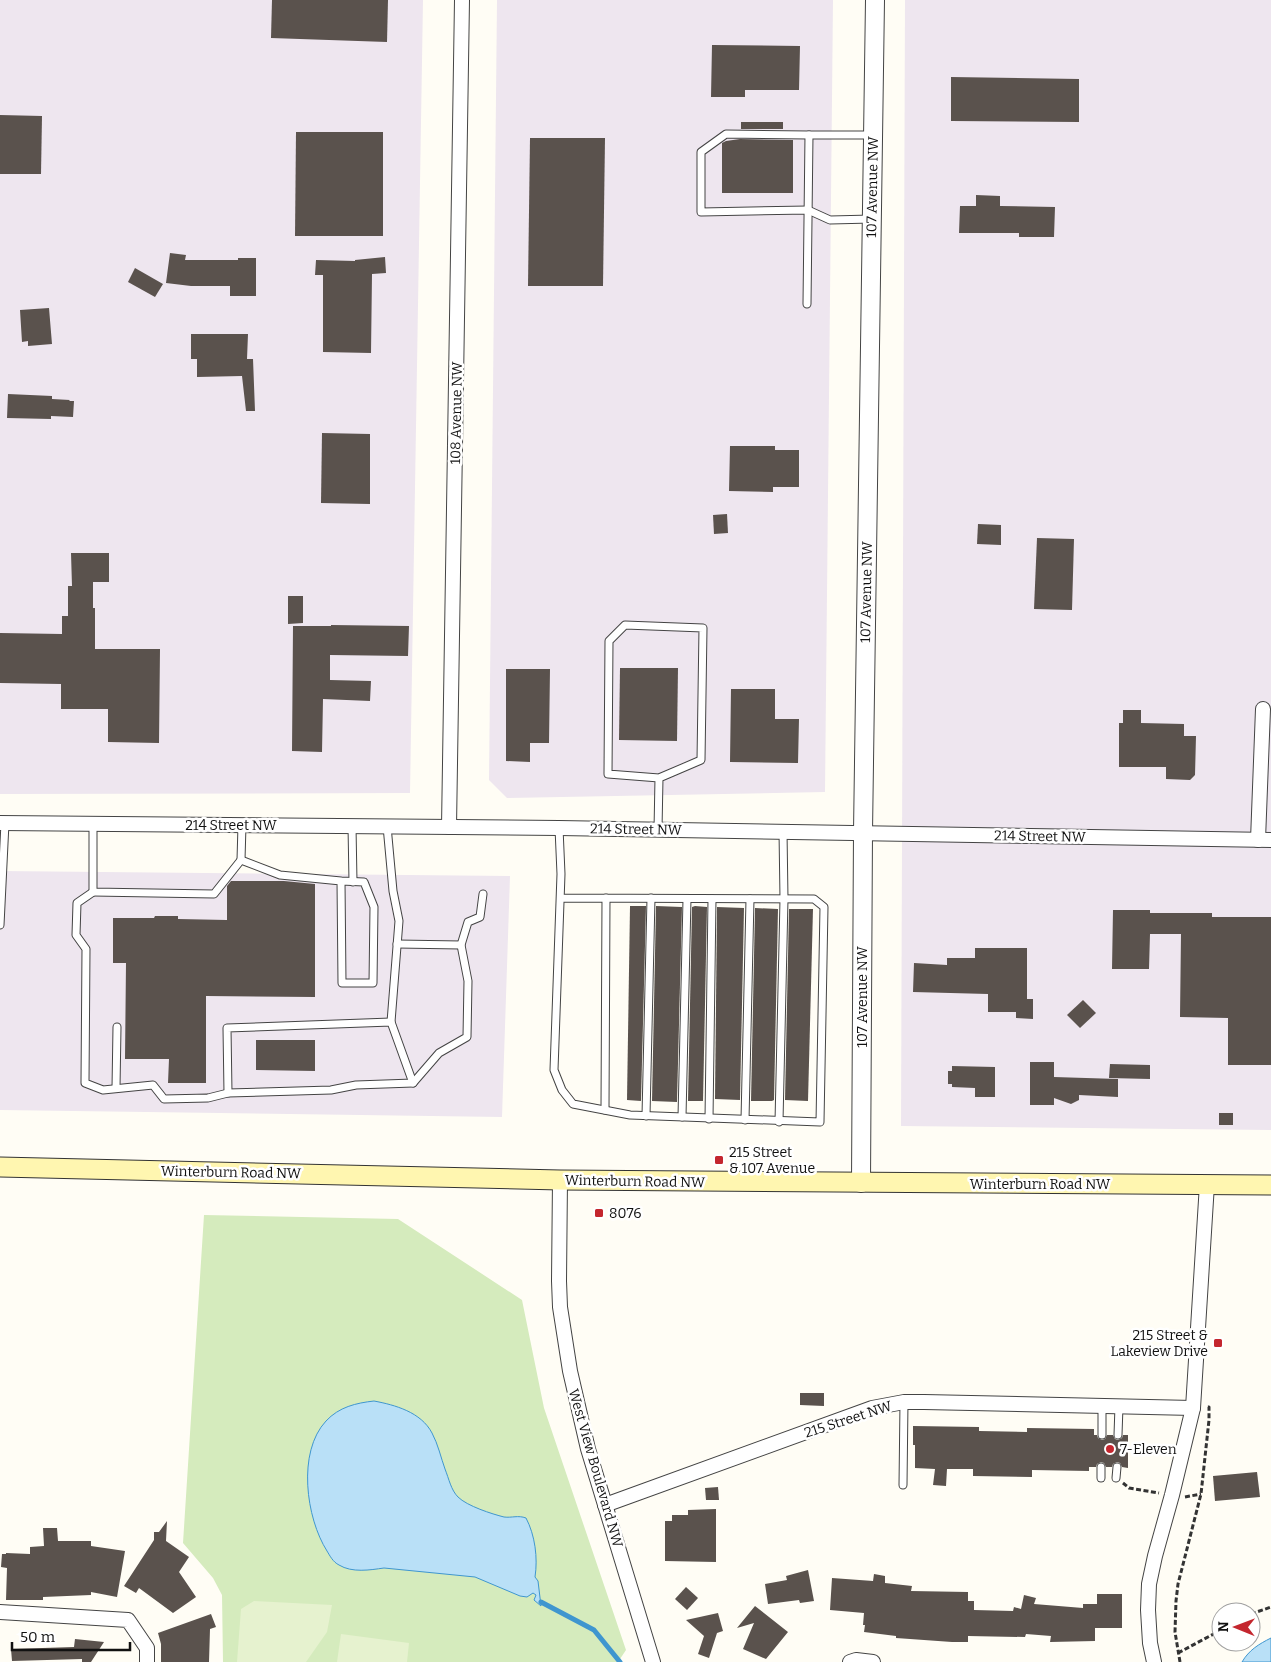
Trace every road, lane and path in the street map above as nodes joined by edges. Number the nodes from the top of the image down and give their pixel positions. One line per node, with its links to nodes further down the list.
1 (462, 0): 15 (street, 108 Avenue NW)
2 (875, 0): 4 (street, 107 Avenue NW)
3 (809, 135): 4 (lane); 5 (lane); 5 (lane)
4 (873, 135): 6 (street, 107 Avenue NW)
5 (808, 210): 6 (lane); 7 (lane)
6 (872, 219): 19 (street, 107 Avenue NW)
7 (807, 304)
8 (1263, 710): 20 (street)
9 (658, 778): 9 (lane); 17 (lane)
10 (2, 823): 11 (street, 214 Street NW); 33 (lane)
11 (93, 824): 12 (street, 214 Street NW); 24 (lane)
12 (242, 825): 13 (street, 214 Street NW); 21 (lane)
13 (352, 826): 14 (street, 214 Street NW); 23 (lane)
14 (388, 826): 15 (street, 214 Street NW); 34 (lane)
15 (449, 827): 16 (street, 214 Street NW)
16 (559, 828): 17 (street, 214 Street NW); 26 (lane)
17 (658, 830): 18 (street, 214 Street NW)
18 (783, 831): 19 (street, 214 Street NW); 32 (lane)
19 (863, 832): 20 (street, 214 Street NW); 49 (street, 107 Avenue NW)
20 (1265, 840)
21 (241, 860): 22 (lane); 24 (lane)
22 (342, 881): 23 (lane); 23 (lane)
23 (353, 882)
24 (93, 892): 39 (lane)
25 (483, 894): 35 (lane)
26 (561, 898): 27 (lane); 41 (lane)
27 (606, 898): 28 (lane); 41 (lane)
28 (651, 898): 29 (lane); 42 (lane)
29 (687, 898): 30 (lane); 43 (lane)
30 (712, 899): 31 (lane); 44 (lane)
31 (750, 899): 32 (lane); 45 (lane)
32 (784, 899): 46 (lane); 46 (lane)
33 (0, 925)
34 (397, 944): 35 (lane); 36 (lane)
35 (461, 945): 38 (lane)
36 (391, 1022): 38 (lane); 40 (lane)
37 (117, 1027): 39 (lane)
38 (413, 1082): 40 (lane)
39 (116, 1088): 40 (lane)
40 (228, 1093)
41 (605, 1110): 42 (lane)
42 (646, 1116): 43 (lane)
43 (682, 1117): 44 (lane)
44 (709, 1119): 45 (lane)
45 (744, 1120): 46 (lane)
46 (779, 1122)
47 (0, 1167): 48 (main road, Winterburn Road NW)
48 (560, 1180): 49 (main road, Winterburn Road NW); 63 (street, West View Boulevard NW)
49 (861, 1183): 50 (main road, Winterburn Road NW)
50 (1207, 1184): 51 (main road, Winterburn Road NW); 55 (street)
51 (1271, 1185)
52 (904, 1402): 53 (street, 215 Street NW); 62 (lane); 63 (street, 215 Street NW)
53 (1102, 1406): 54 (street, 215 Street NW); 56 (lane)
54 (1120, 1406): 55 (street, 215 Street NW); 57 (lane)
55 (1192, 1408): 66 (path); 71 (street)
56 (1102, 1435)
57 (1118, 1435)
58 (1101, 1467): 60 (lane)
59 (1117, 1467): 61 (lane)
60 (1101, 1478)
61 (1116, 1478)
62 (903, 1485)
63 (605, 1505): 68 (street, West View Boulevard NW)
64 (0, 1612): 67 (street)
65 (1211, 1635): 66 (path)
66 (1178, 1653): 72 (path)
67 (147, 1662)
68 (654, 1662)
69 (850, 1662): 70 (street)
70 (873, 1662)
71 (1154, 1662)
72 (1180, 1662)

